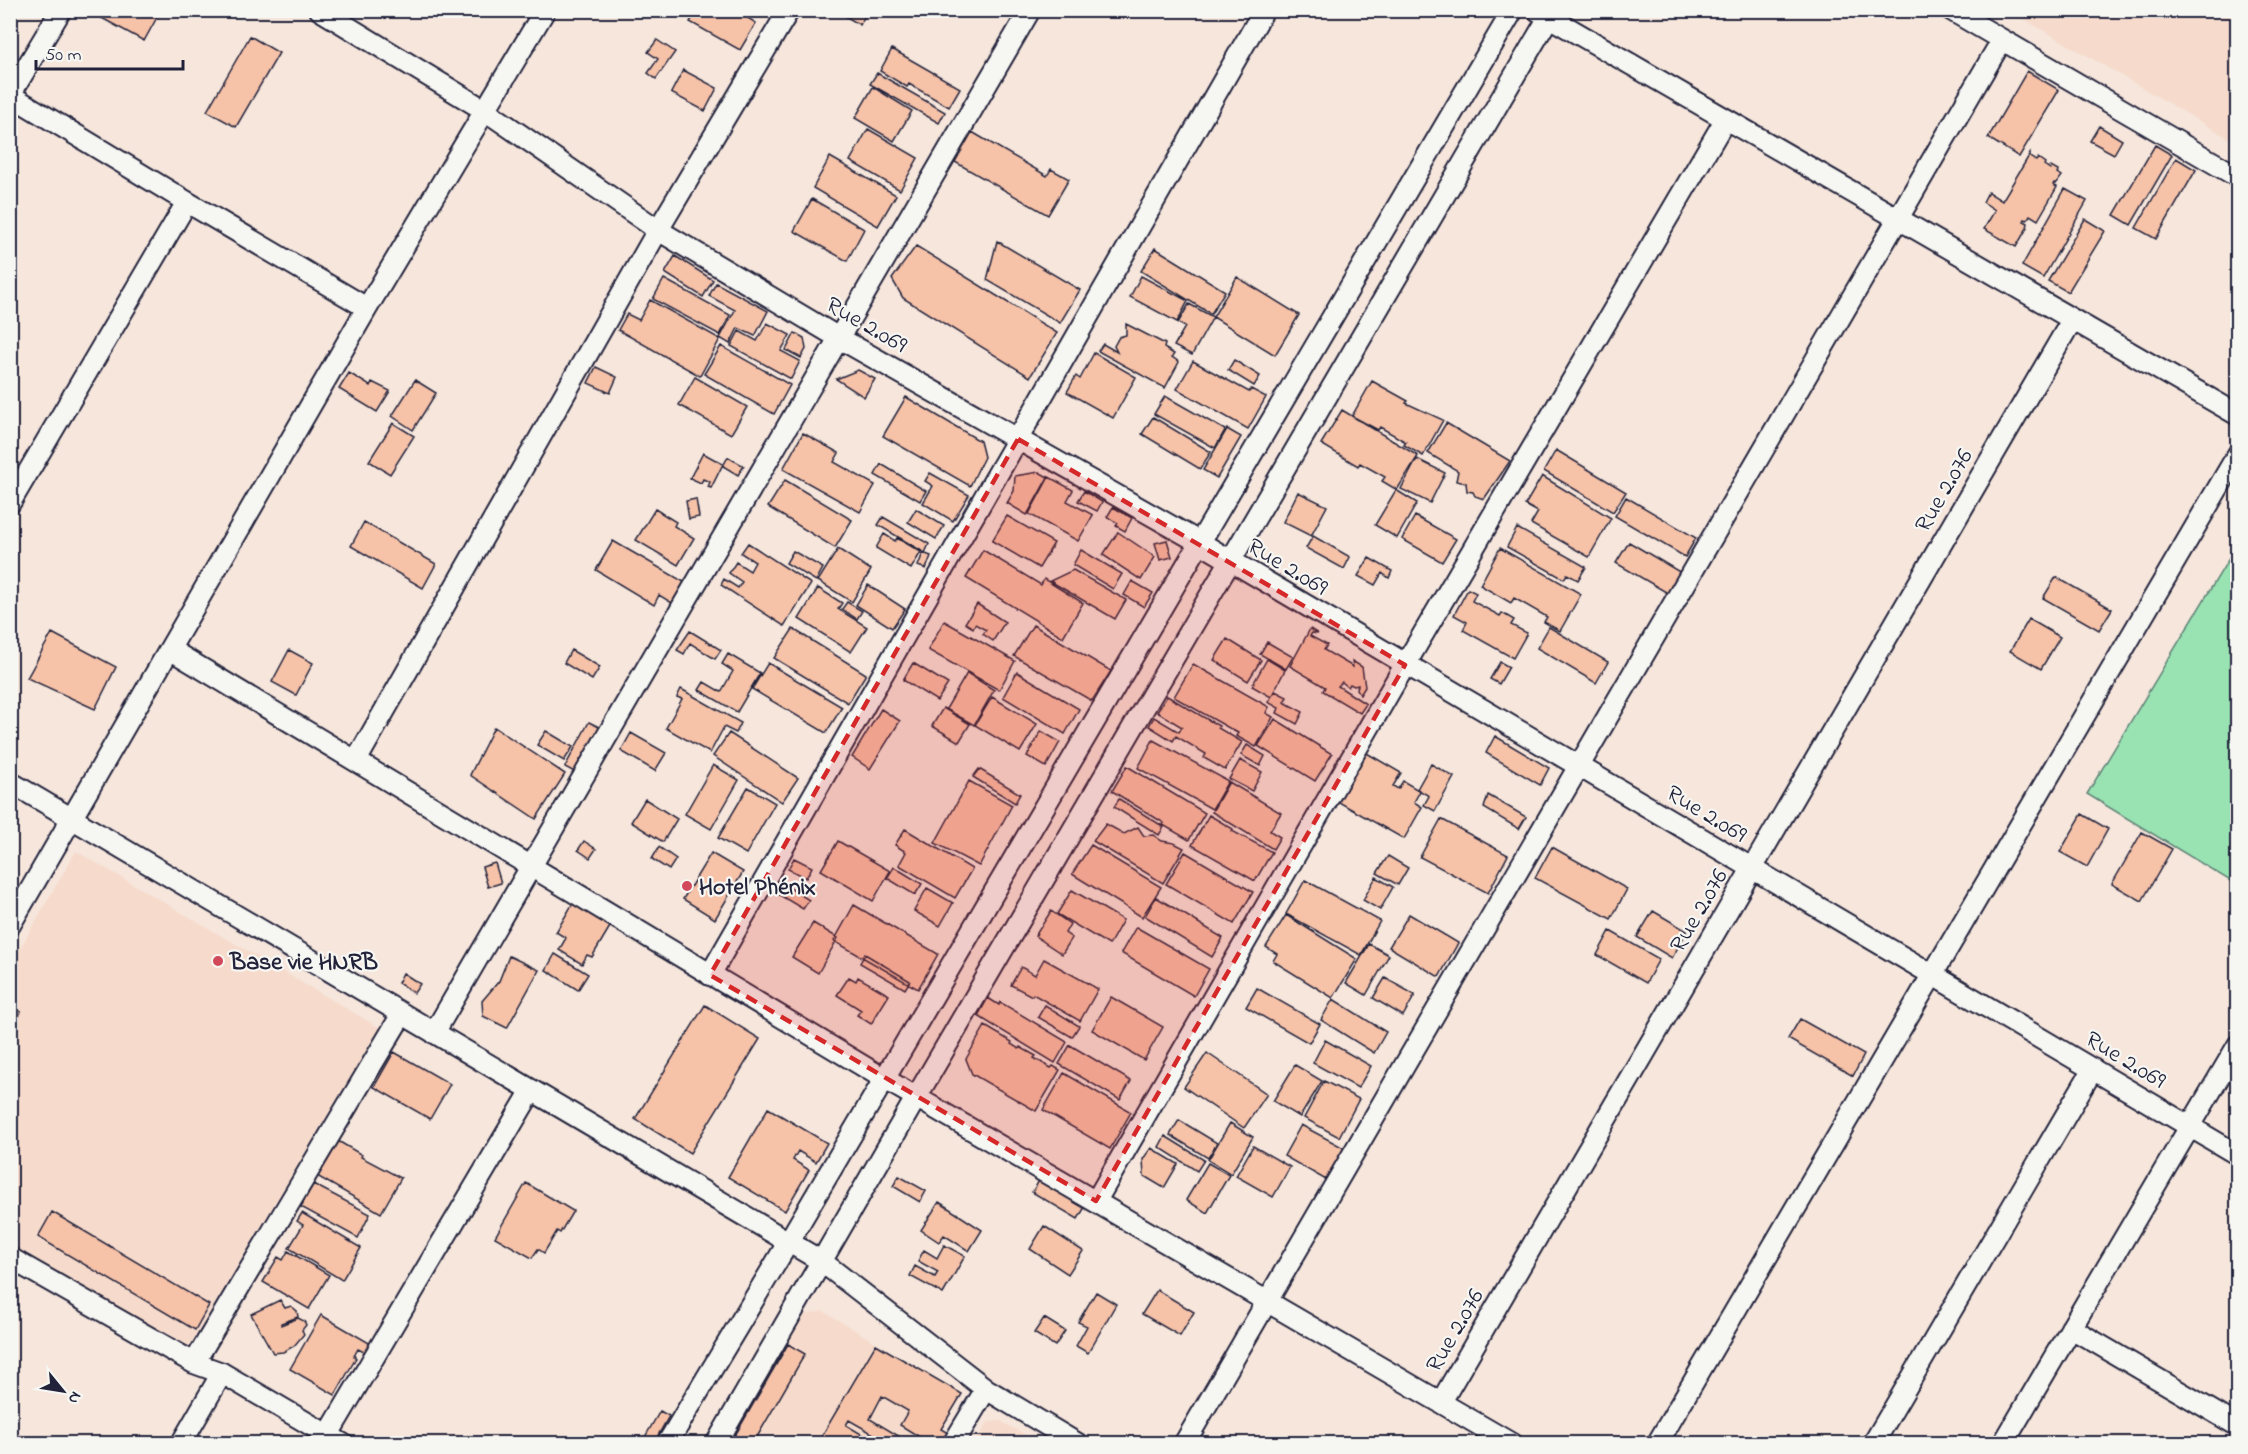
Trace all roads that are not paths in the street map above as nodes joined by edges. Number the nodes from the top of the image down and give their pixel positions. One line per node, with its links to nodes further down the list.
1 (61, 10): 11 (street)
2 (320, 10): 12 (street, Rue 2.069)
3 (545, 10): 12 (street)
4 (789, 10): 17 (street)
5 (1030, 10): 20 (street)
6 (1264, 10): 22 (street)
7 (1513, 10): 25 (street)
8 (1951, 10): 10 (street)
9 (1546, 13): 13 (street); 26 (street)
10 (2002, 40): 14 (street); 16 (street)
11 (11, 95): 15 (street)
12 (486, 111): 17 (street, Rue 2.069); 18 (street)
13 (1725, 120): 16 (street); 28 (street)
14 (2238, 177)
15 (187, 202): 18 (street); 24 (street)
16 (1898, 219): 19 (street); 30 (street)
17 (658, 230): 20 (street, Rue 2.069); 29 (street)
18 (367, 308): 27 (street)
19 (2072, 320): 21 (street); 34 (street, Rue 2.076)
20 (839, 338): 22 (street, Rue 2.069); 33 (street)
21 (2238, 415)
22 (1017, 439): 25 (street, Rue 2.069); 36 (street)
23 (2238, 454): 37 (street)
24 (10, 502)
25 (1199, 542): 26 (street, Rue 2.069); 42 (street)
26 (1231, 561): 28 (street, Rue 2.069); 44 (street)
27 (171, 650): 29 (street); 32 (street)
28 (1405, 664): 30 (street, Rue 2.069); 47 (street)
29 (356, 761): 33 (street)
30 (1578, 766): 34 (street, Rue 2.069); 51 (street)
31 (10, 782): 32 (street)
32 (73, 819): 35 (street); 38 (street)
33 (530, 866): 36 (street); 39 (street)
34 (1752, 869): 37 (street, Rue 2.069); 56 (street, Rue 2.076)
35 (10, 925)
36 (710, 975): 42 (street)
37 (1932, 975): 41 (street, Rue 2.069); 66 (street)
38 (402, 1014): 39 (street); 53 (street)
39 (434, 1033): 43 (street)
40 (2238, 1045): 45 (street)
41 (2093, 1069): 45 (street, Rue 2.069); 67 (street)
42 (883, 1078): 44 (street); 48 (street)
43 (532, 1090): 48 (street); 58 (street)
44 (916, 1096): 47 (street); 50 (street)
45 (2189, 1127): 46 (street, Rue 2.069); 52 (street)
46 (2238, 1155)
47 (1096, 1201): 51 (street)
48 (789, 1241): 50 (street); 60 (street)
49 (10, 1258): 53 (street)
50 (821, 1261): 55 (street); 61 (street)
51 (1267, 1300): 56 (street); 64 (street)
52 (2071, 1328): 57 (street); 68 (street)
53 (194, 1362): 54 (street)
54 (222, 1373): 58 (street); 59 (street)
55 (986, 1389): 62 (street); 63 (street)
56 (1441, 1402): 65 (street)
57 (2238, 1426)
58 (335, 1439)
59 (181, 1443)
60 (667, 1443)
61 (716, 1443)
62 (953, 1443)
63 (1078, 1443)
64 (1184, 1443)
65 (1512, 1443)
66 (1657, 1443)
67 (1873, 1443)
68 (2003, 1443)

